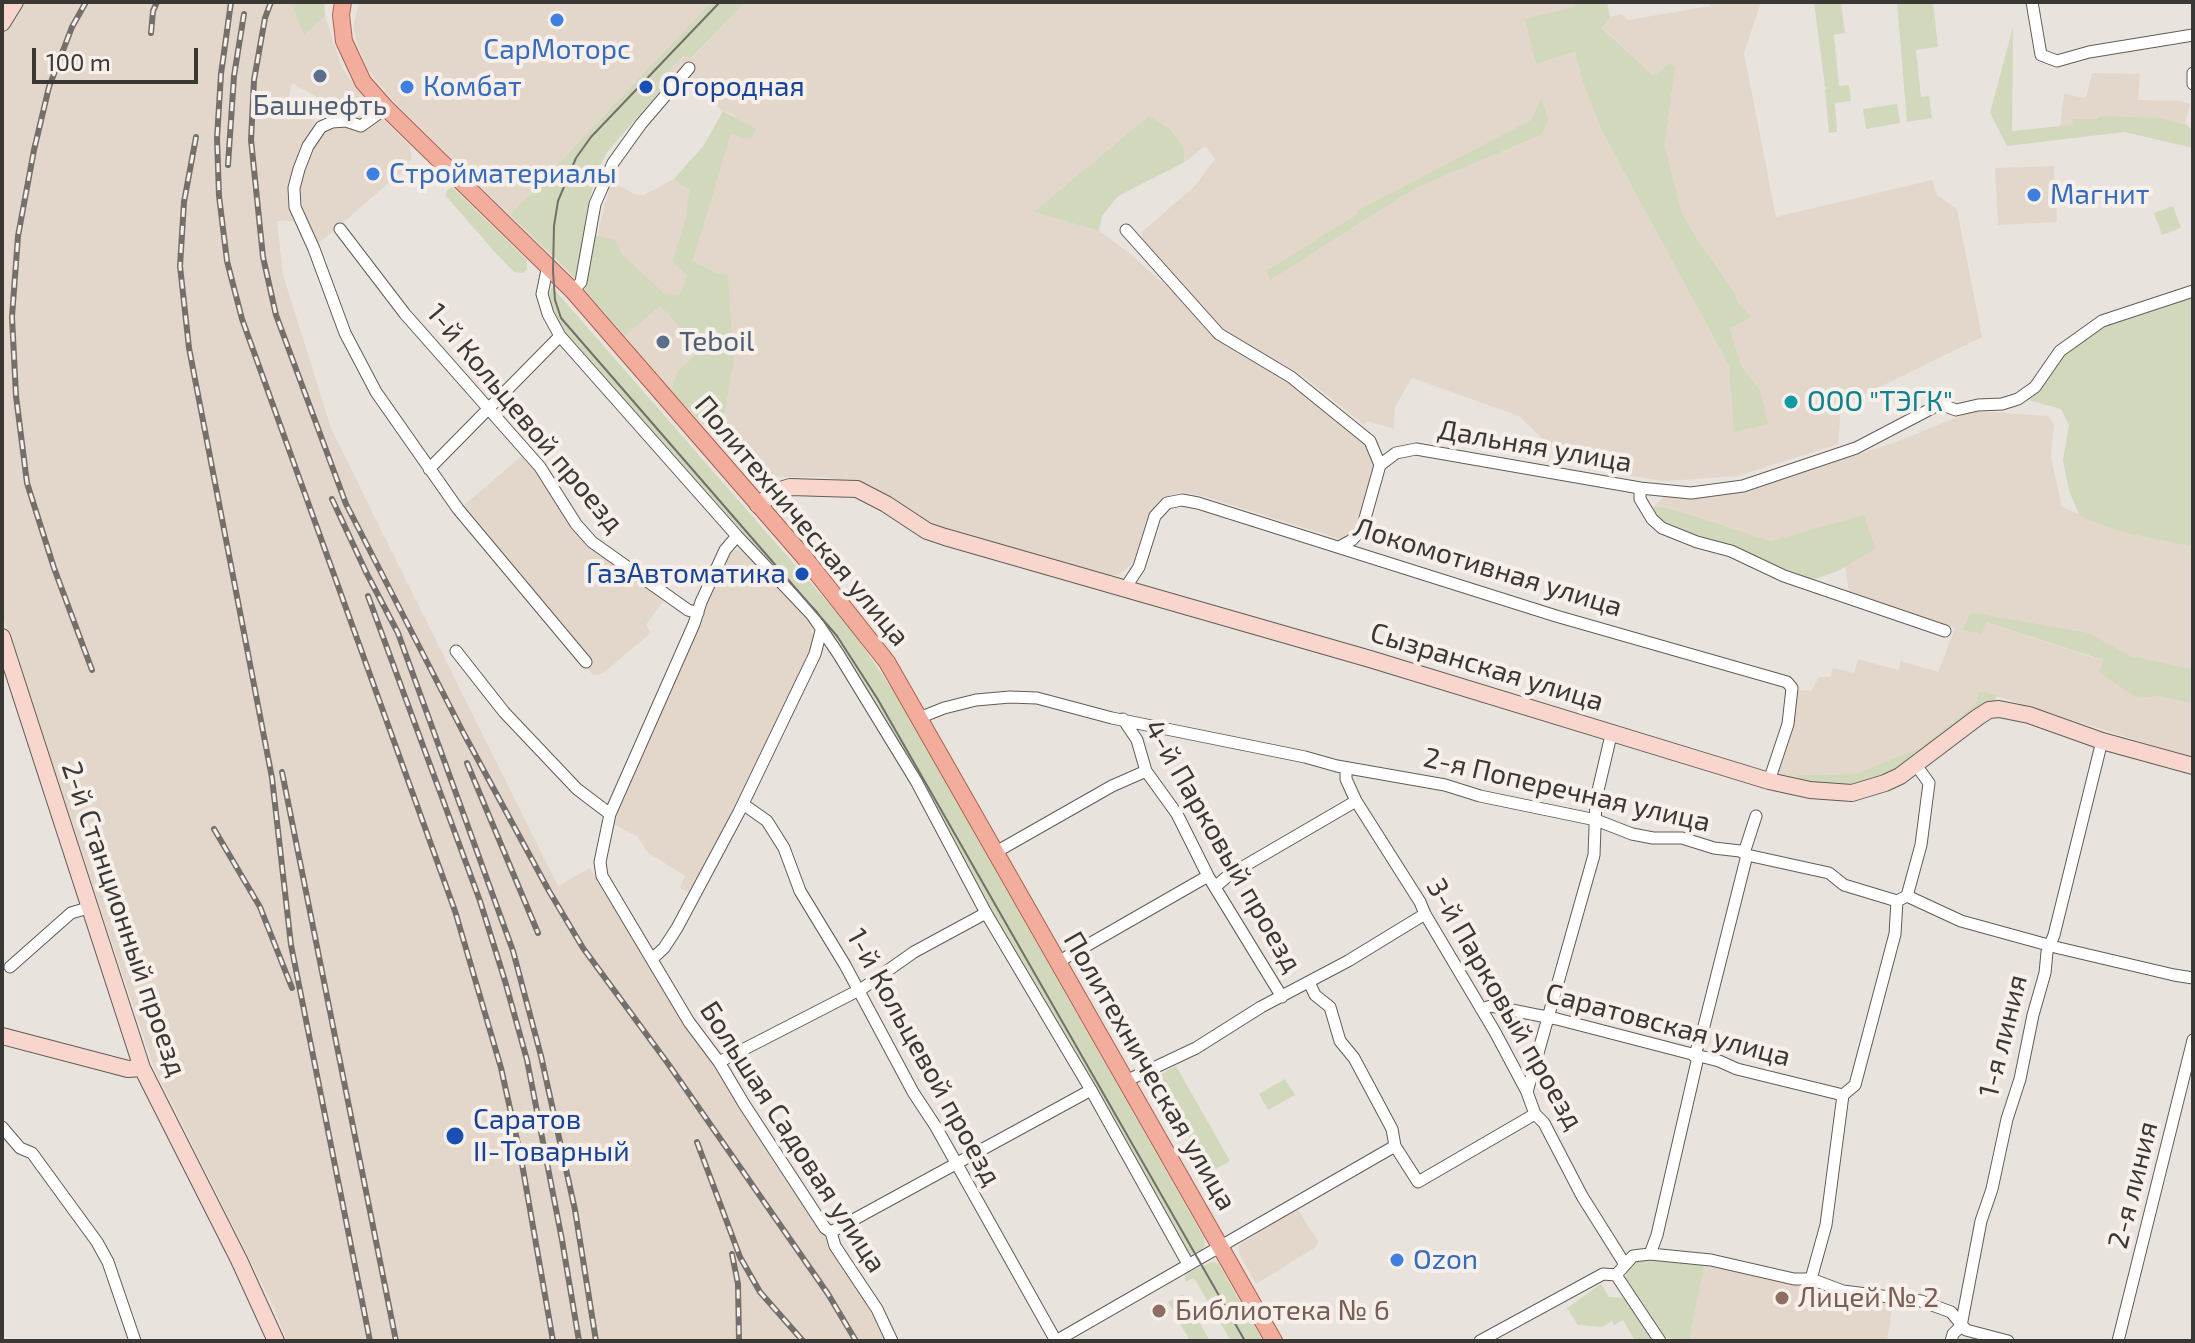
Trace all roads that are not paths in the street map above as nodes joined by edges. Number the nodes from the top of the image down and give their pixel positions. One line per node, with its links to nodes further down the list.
1 (15, 2): 4 (street)
2 (343, 2): 9 (main road, Политехническая улица)
3 (2032, 2): 5 (street)
4 (2, 23)
5 (2193, 35)
6 (689, 68): 13 (street)
7 (2193, 73): 8 (street)
8 (2193, 84)
9 (386, 108): 12 (main road, Политехническая улица); 18 (street)
10 (340, 229): 16 (street, 1-й Кольцевой проезд)
11 (1126, 230): 17 (street)
12 (548, 265): 13 (main road, Политехническая улица); 15 (street)
13 (573, 291): 20 (main road, Политехническая улица)
14 (2193, 291): 19 (street)
15 (560, 336): 16 (street); 21 (street)
16 (487, 409): 18 (street); 24 (street, 1-й Кольцевой проезд)
17 (1380, 465): 19 (street, Дальняя улица); 22 (street)
18 (429, 469): 29 (street)
19 (1640, 488): 26 (street, Дальняя улица)
20 (758, 505): 23 (street, Сызранская улица); 30 (main road, Политехническая улица)
21 (737, 536): 24 (street, Большая Садовая улица); 25 (street)
22 (1341, 546): 23 (street, Локомотивная улица); 38 (street, Локомотивная улица)
23 (1124, 590): 32 (street, Сызранская улица)
24 (698, 613): 41 (street, Большая Садовая улица)
25 (821, 631): 40 (street); 49 (street)
26 (1945, 631)
27 (2, 637): 48 (street, 2-й Станционный проезд)
28 (456, 651): 41 (street)
29 (586, 662)
30 (919, 718): 31 (street, 2-я Поперечная улица); 44 (main road, Политехническая улица)
31 (1123, 719): 36 (street, 2-я Поперечная улица); 37 (street, 4-й Парковый проезд)
32 (1612, 731): 38 (street, Сызранская улица); 43 (street)
33 (2102, 741): 34 (street, Сызранская улица); 35 (street, Сызранская улица); 51 (street, 1-я линия)
34 (1916, 765): 38 (street, Сызранская улица); 47 (street)
35 (2193, 766)
36 (1346, 768): 39 (street, 3-й Парковый проезд); 43 (street, 2-я Поперечная улица)
37 (1146, 771): 44 (street); 46 (street, 4-й Парковый проезд)
38 (1769, 781)
39 (1356, 801): 46 (street); 50 (street, 3-й Парковый проезд)
40 (743, 804): 52 (street); 57 (street, 1-й Кольцевой проезд)
41 (610, 814): 52 (street, Большая Садовая улица)
42 (1756, 816): 45 (street)
43 (1596, 820): 45 (street, 2-я Поперечная улица); 60 (street)
44 (996, 852): 53 (main road, Политехническая улица)
45 (1746, 854): 47 (street, 2-я Поперечная улица); 63 (street)
46 (1211, 881): 53 (street); 58 (street, 4-й Парковый проезд)
47 (1902, 898): 51 (street, 2-я Поперечная улица); 69 (street)
48 (91, 907): 54 (street); 65 (street, 2-й Станционный проезд)
49 (986, 913): 57 (street); 67 (street)
50 (1425, 914): 56 (street); 59 (street, 3-й Парковый проезд)
51 (2050, 945): 55 (street, 2-я Поперечная улица); 81 (street, 1-я линия)
52 (652, 959): 64 (street, Большая Садовая улица)
53 (1058, 962): 66 (main road, Политехническая улица)
54 (10, 967)
55 (2193, 978)
56 (1309, 982): 58 (street); 72 (street, 4-й Парковый проезд)
57 (856, 991): 64 (street); 73 (street, 1-й Кольцевой проезд)
58 (1282, 997): 66 (street)
59 (1481, 1009): 60 (street, Саратовская улица); 68 (street, 3-й Парковый проезд)
60 (1549, 1017): 63 (street, Саратовская улица); 68 (street)
61 (2, 1036): 65 (street)
62 (2193, 1040): 91 (street, 2-я линия)
63 (1696, 1056): 69 (street, Саратовская улица); 76 (street)
64 (719, 1062): 74 (street, Большая Садовая улица)
65 (142, 1068): 83 (street, 2-й Станционный проезд)
66 (1126, 1081): 75 (main road, Политехническая улица)
67 (1091, 1090): 73 (street); 78 (street)
68 (1527, 1092): 70 (street, 3-й Парковый проезд)
69 (1843, 1095): 80 (street)
70 (1535, 1114): 72 (street, 4-й Парковый проезд); 77 (street, 3-й Парковый проезд)
71 (2, 1127): 82 (street)
72 (1395, 1146): 75 (street)
73 (956, 1165): 74 (street); 85 (street, 1-й Кольцевой проезд)
74 (831, 1232): 84 (street, Большая Садовая улица)
75 (1220, 1246): 78 (street); 86 (main road, Политехническая улица)
76 (1650, 1254): 77 (street); 80 (street)
77 (1624, 1263): 79 (street)
78 (1188, 1264): 85 (street)
79 (1616, 1275): 87 (street); 88 (street)
80 (1811, 1279): 81 (street)
81 (1961, 1326): 89 (street, 1-я линия); 90 (street)
82 (135, 1341)
83 (276, 1341)
84 (892, 1341)
85 (1056, 1341)
86 (1274, 1341)
87 (1480, 1341)
88 (1660, 1341)
89 (1951, 1341)
90 (2008, 1341)
91 (2118, 1341)

